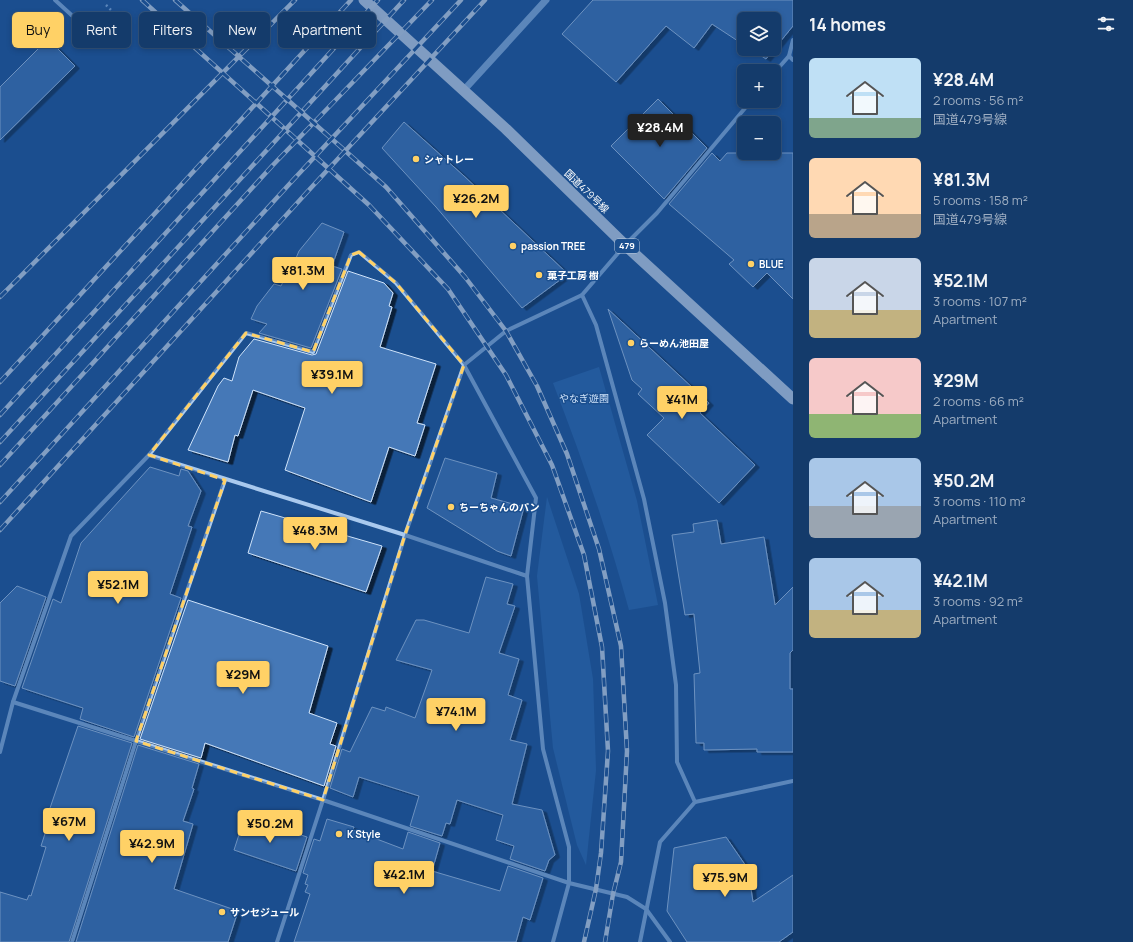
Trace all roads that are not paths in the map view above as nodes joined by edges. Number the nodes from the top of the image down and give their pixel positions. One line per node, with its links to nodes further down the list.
1 (55, 0): 4 (street)
2 (364, 0): 9 (highway, 国道479号線 / 479)
3 (546, 0): 9 (street)
4 (72, 16)
5 (793, 40): 6 (street)
6 (789, 56): 7 (street); 8 (street)
7 (793, 60)
8 (781, 65)
9 (463, 91): 11 (highway, 国道479号線 / 479)
10 (745, 108): 11 (street)
11 (625, 245): 12 (street); 14 (highway, 国道479号線 / 479)
12 (582, 295): 13 (street); 24 (street)
13 (464, 365): 15 (street); 17 (street); 18 (street)
14 (793, 399)
15 (149, 455): 16 (street); 19 (street)
16 (225, 480): 17 (street); 20 (street)
17 (405, 535): 18 (street); 23 (street)
18 (527, 576): 25 (street)
19 (14, 702): 20 (street); 21 (street)
20 (136, 741): 23 (street); 27 (street)
21 (0, 752)
22 (793, 781): 24 (street)
23 (323, 800): 25 (street); 28 (street)
24 (695, 802): 26 (street)
25 (569, 883): 26 (street); 29 (street)
26 (646, 909): 30 (street); 31 (street)
27 (72, 942)
28 (277, 942)
29 (553, 942)
30 (640, 942)
31 (670, 942)

